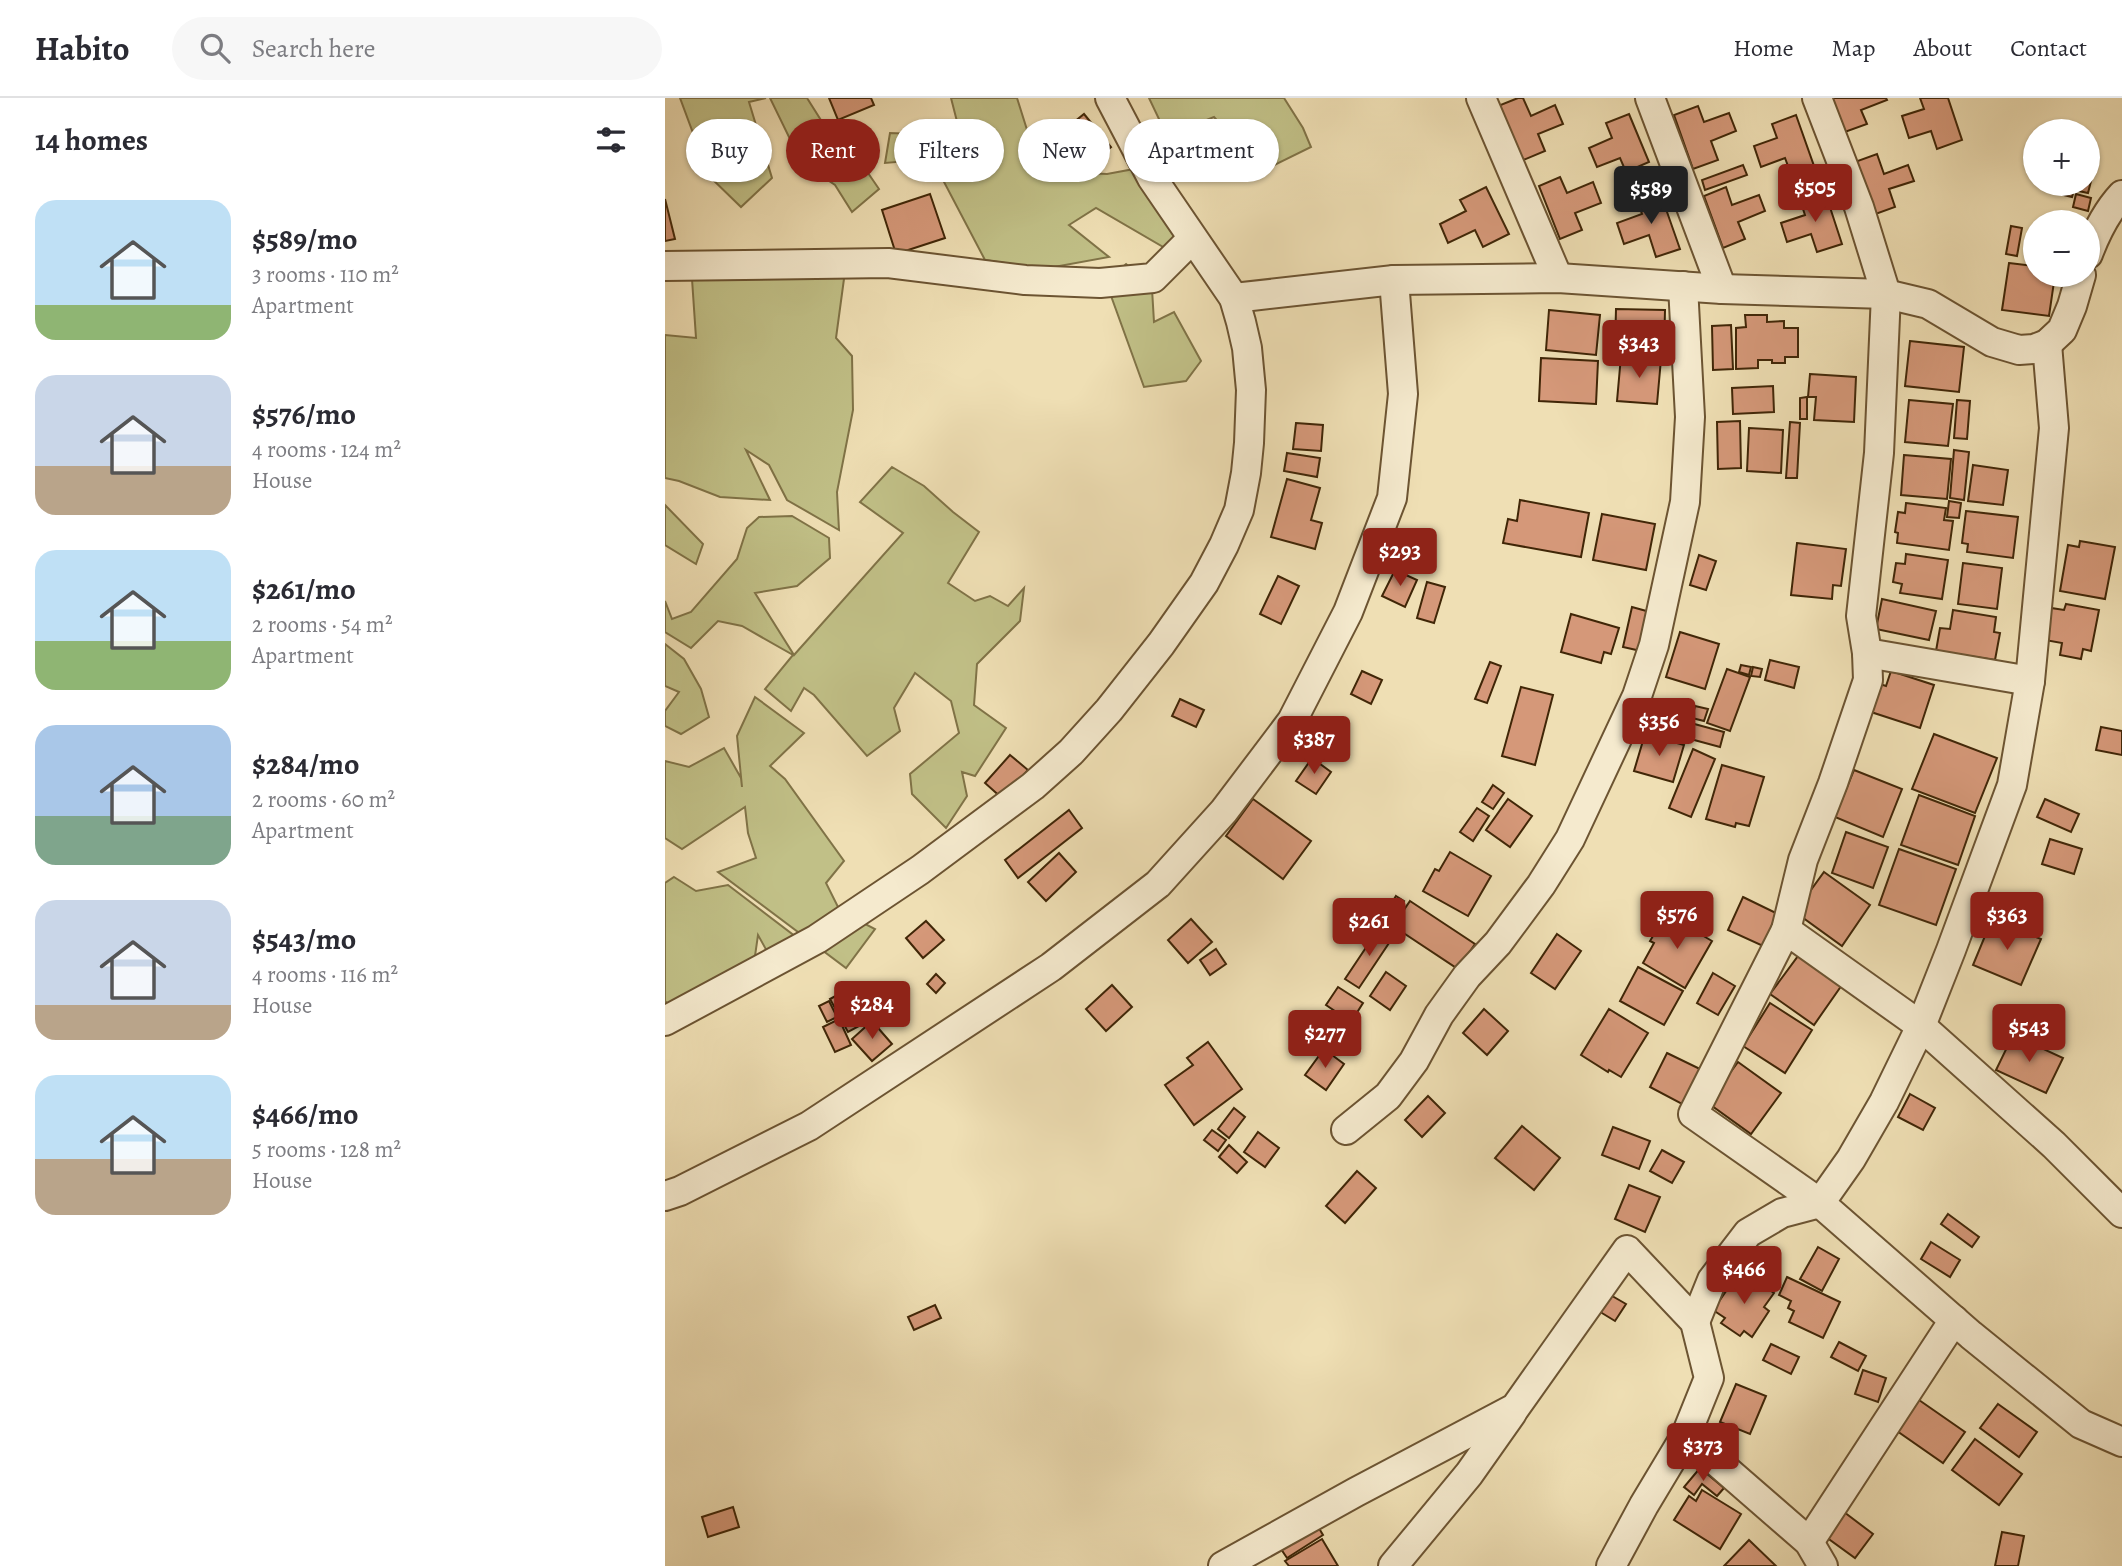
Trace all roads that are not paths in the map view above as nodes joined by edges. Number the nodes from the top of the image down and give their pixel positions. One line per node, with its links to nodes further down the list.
1 (1110, 98): 7 (street)
2 (1481, 98): 9 (street)
3 (1650, 98): 13 (street)
4 (1817, 98): 14 (street)
5 (2122, 195): 6 (street)
6 (2100, 226)
7 (1192, 239): 8 (street); 15 (street)
8 (665, 266)
9 (1558, 278): 10 (street); 11 (street)
10 (1394, 281): 15 (street); 23 (street)
11 (1683, 286): 13 (street); 22 (street)
12 (2078, 287): 16 (street)
13 (1722, 289): 14 (street)
14 (1886, 294): 16 (street); 17 (street)
15 (1234, 298): 20 (street)
16 (2047, 344): 18 (street)
17 (1867, 653): 18 (street); 19 (street)
18 (2029, 681): 21 (street)
19 (1786, 930): 21 (street); 24 (street)
20 (665, 1021)
21 (1921, 1026): 24 (street); 25 (street)
22 (1346, 1129)
23 (665, 1196)
24 (1820, 1203): 26 (street); 27 (street)
25 (2122, 1213)
26 (1954, 1320): 30 (street); 31 (street)
27 (1695, 1322): 28 (street); 29 (street)
28 (1515, 1408): 32 (street); 33 (street)
29 (1686, 1435): 31 (street); 34 (street)
30 (2122, 1442)
31 (1809, 1542): 35 (street)
32 (1223, 1566)
33 (1393, 1566)
34 (1611, 1566)
35 (1823, 1566)

